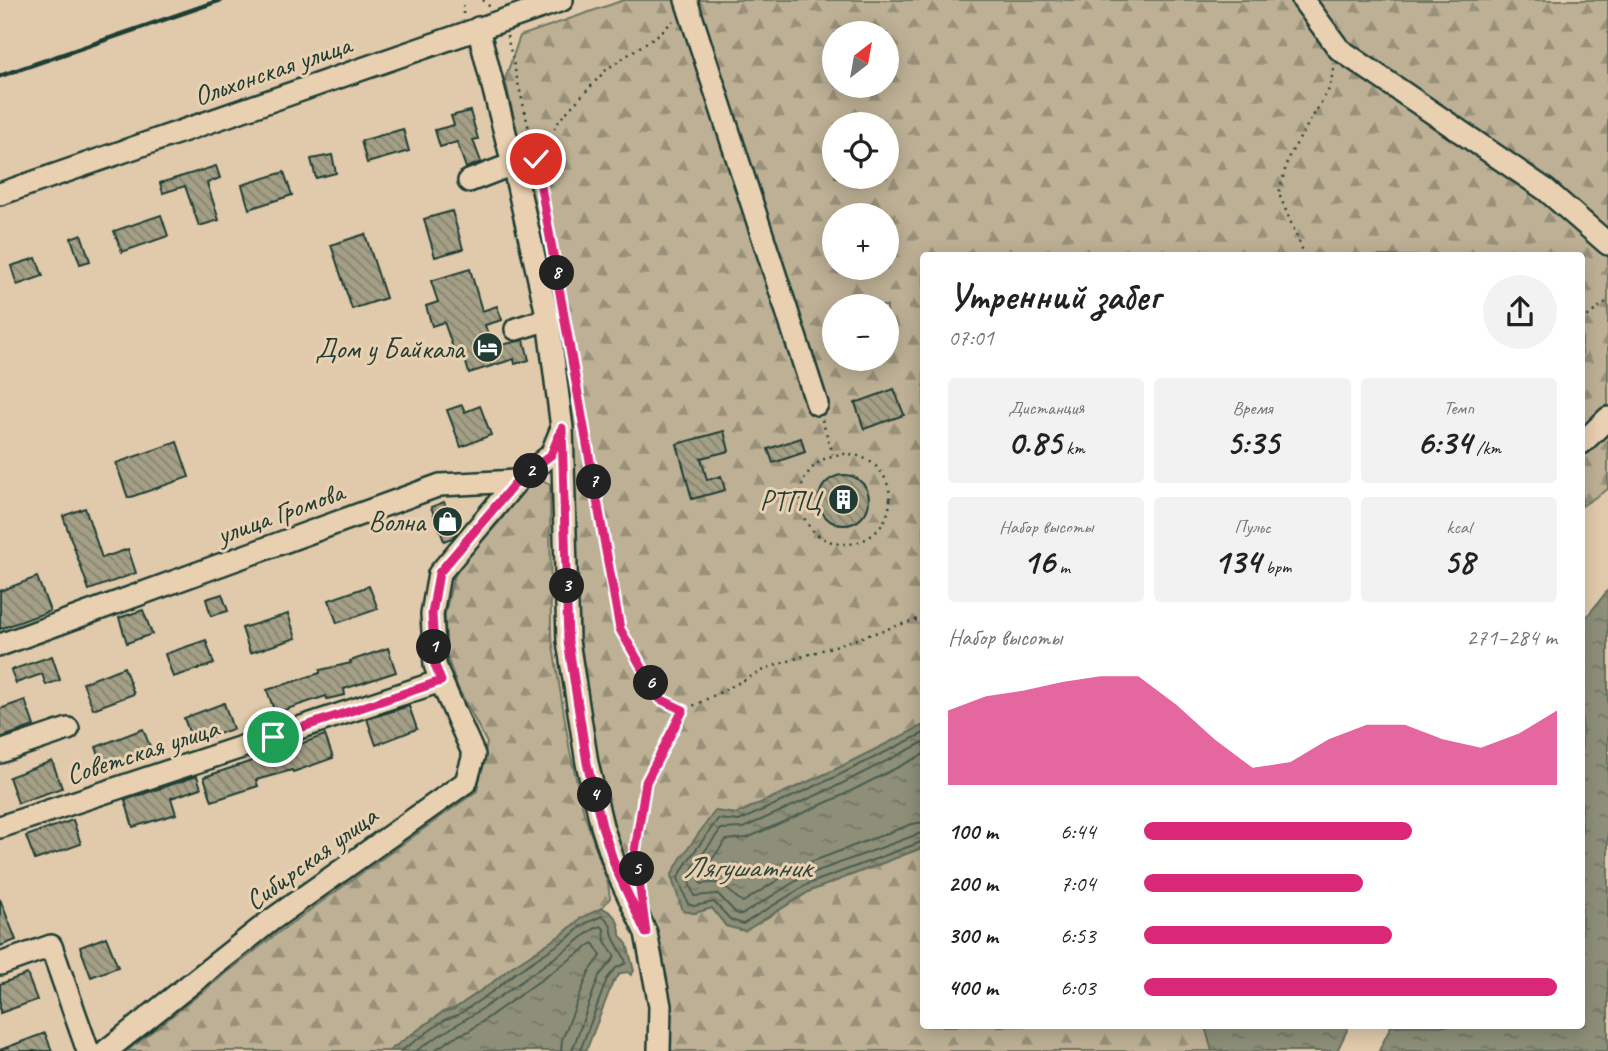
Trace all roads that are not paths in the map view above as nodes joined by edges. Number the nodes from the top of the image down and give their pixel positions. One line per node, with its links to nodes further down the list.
1 (562, 0): 4 (street, Ольхонская улица)
2 (1303, 0): 8 (street)
3 (687, 4): 11 (street)
4 (478, 28): 5 (street); 7 (street, Ольхонская улица)
5 (513, 164): 6 (street); 9 (street)
6 (470, 181)
7 (0, 194)
8 (1608, 244)
9 (548, 319): 10 (street); 13 (street)
10 (516, 329)
11 (817, 404)
12 (1608, 418): 14 (street)
13 (562, 428): 15 (street); 24 (street)
14 (1585, 440)
15 (517, 481): 16 (street, улица Громова); 17 (street)
16 (0, 646)
17 (441, 681): 20 (street, Советская улица); 23 (street, Сибирская улица)
18 (68, 729): 19 (street)
19 (0, 752)
20 (0, 827)
21 (0, 964): 22 (street)
22 (88, 1051)
23 (106, 1051)
24 (659, 1051)

